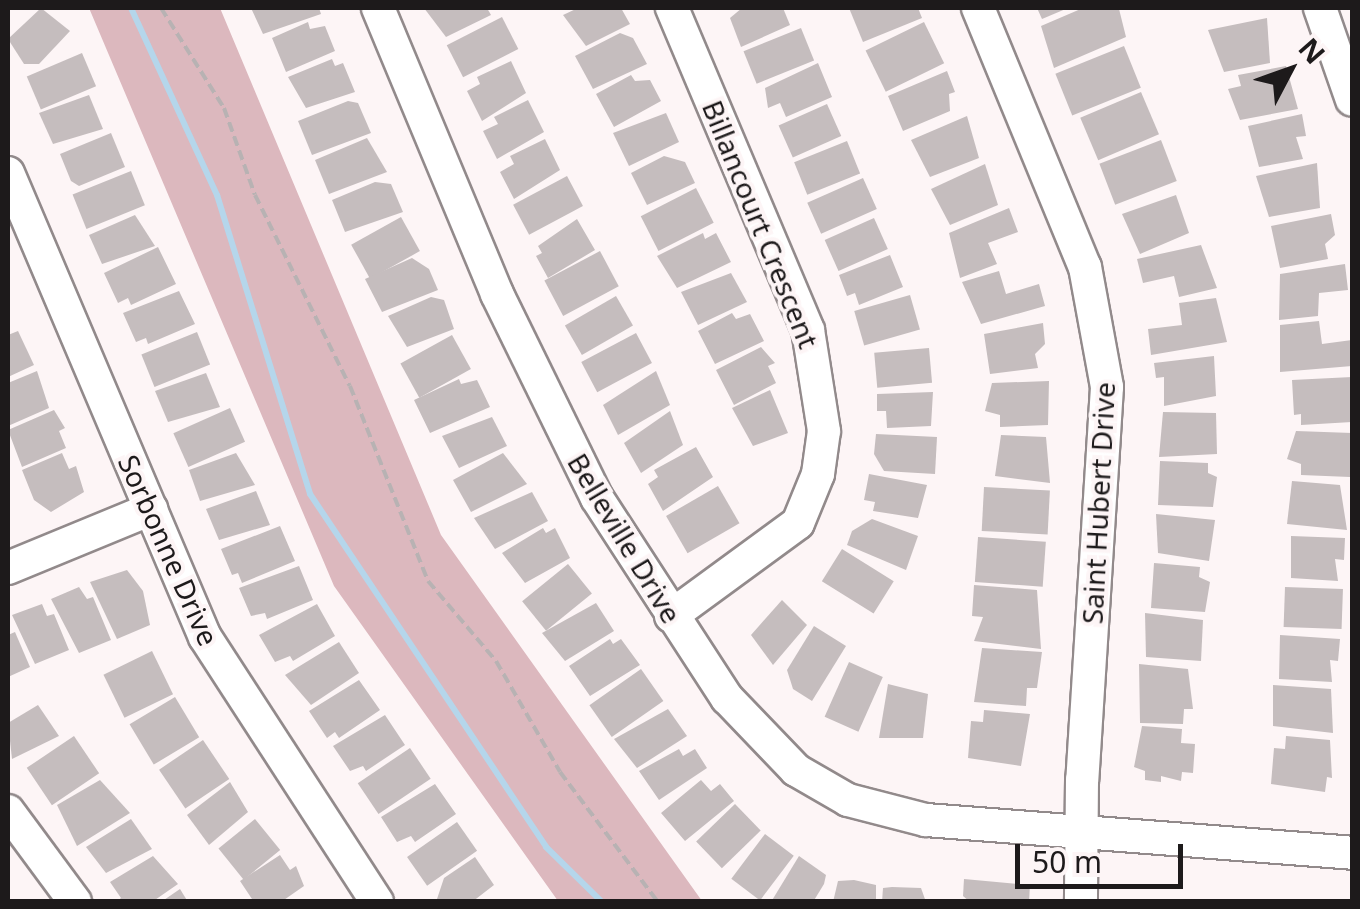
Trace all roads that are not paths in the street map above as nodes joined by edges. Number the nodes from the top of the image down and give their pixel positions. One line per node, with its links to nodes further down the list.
1 (378, 8): 10 (street, Belleville Drive)
2 (672, 8): 10 (street, Billancourt Crescent)
3 (978, 8): 12 (street, Saint Hubert Drive)
4 (1320, 8): 5 (street)
5 (1352, 100)
6 (8, 173): 7 (street, Sorbonne Drive)
7 (21, 239): 8 (street, Sorbonne Drive)
8 (150, 509): 9 (street); 15 (street, Sorbonne Drive)
9 (8, 568)
10 (670, 616): 12 (street, Belleville Drive)
11 (8, 811): 14 (street)
12 (1080, 830): 13 (street, Belleville Drive); 16 (street, Saint Hubert Drive)
13 (1352, 854)
14 (74, 902)
15 (377, 902)
16 (1081, 902)

